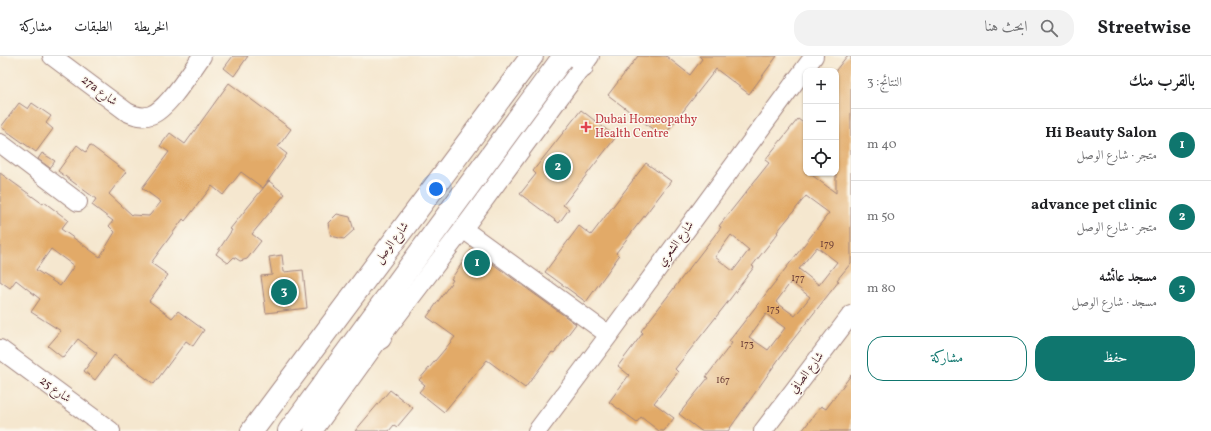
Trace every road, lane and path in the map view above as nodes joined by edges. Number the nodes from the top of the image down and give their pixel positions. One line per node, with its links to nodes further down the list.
1 (52, 56): 2 (street, 27a شارع)
2 (202, 56)
3 (532, 56): 15 (main road, شارع الوصل)
4 (814, 56): 10 (street, شارع الشعري)
5 (579, 59): 8 (street); 12 (main road)
6 (0, 143): 7 (street)
7 (78, 202)
8 (463, 229): 10 (street); 11 (street)
9 (851, 315): 19 (street, شارع الصافي)
10 (610, 334): 18 (street, شارع الشعري)
11 (380, 338): 12 (main road); 17 (street)
12 (355, 341): 16 (main road)
13 (2, 354): 14 (street, شارع 25)
14 (111, 431)
15 (252, 431)
16 (289, 431)
17 (313, 431)
18 (537, 431)
19 (763, 431)

